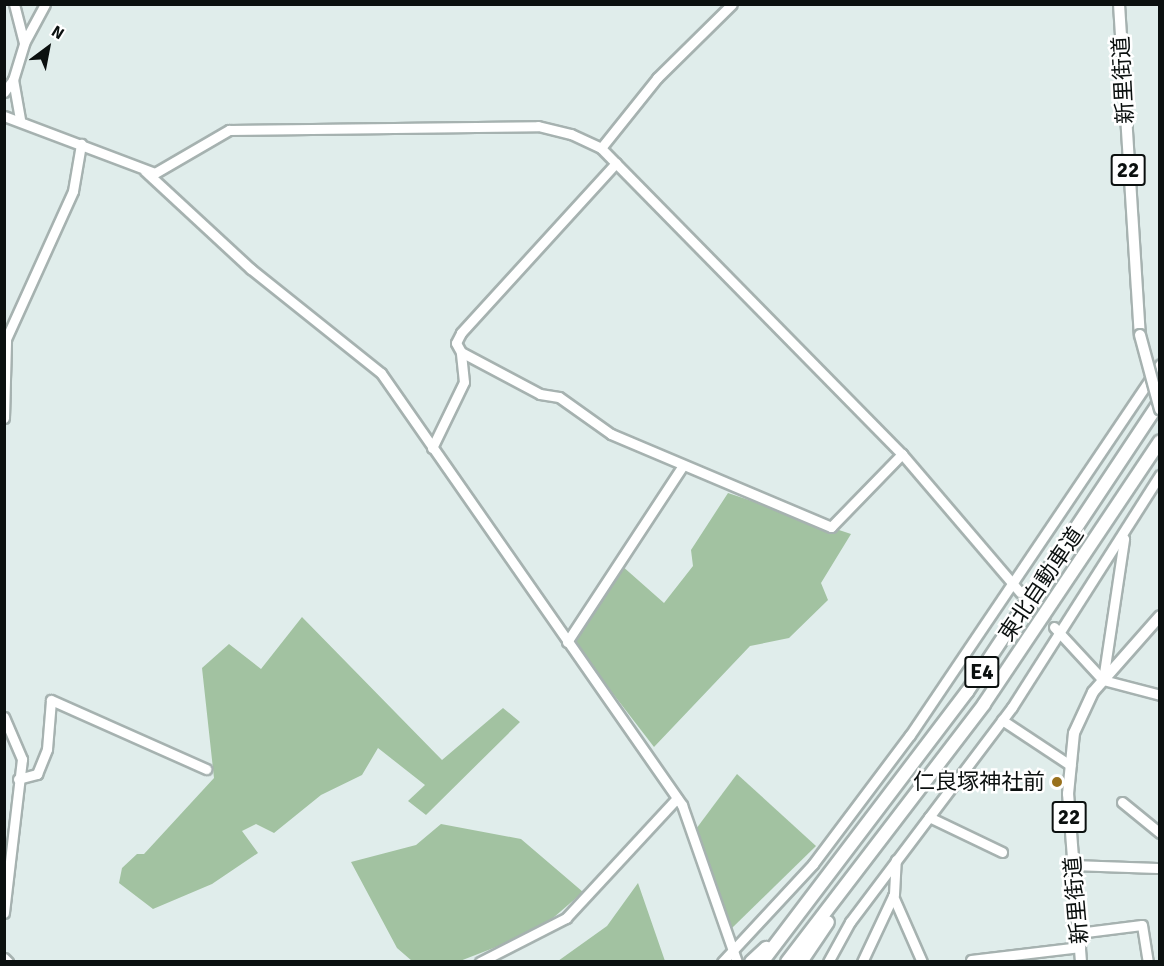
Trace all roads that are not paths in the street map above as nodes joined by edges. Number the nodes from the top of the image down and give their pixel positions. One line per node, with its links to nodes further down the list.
1 (14, 4): 5 (street)
2 (45, 4): 5 (street)
3 (732, 4): 11 (street)
4 (1119, 4): 17 (main road, 新里街道 / 22, bridge)
5 (24, 43): 6 (street)
6 (13, 80): 7 (street); 9 (street)
7 (4, 92)
8 (4, 116): 9 (street)
9 (20, 119): 10 (street)
10 (81, 144): 13 (street); 18 (street)
11 (601, 148): 12 (street); 13 (street)
12 (616, 163): 14 (street); 21 (street)
13 (143, 169): 20 (street)
14 (461, 352): 20 (street); 22 (street)
15 (1160, 364): 25 (street)
16 (1160, 402): 49 (highway, 東北自動車道 / E4)
17 (1160, 409)
18 (4, 418)
19 (1160, 441): 45 (highway, 東北自動車道 / E4)
20 (432, 448): 30 (street)
21 (902, 454): 22 (street); 25 (street)
22 (682, 467): 30 (street)
23 (1160, 475): 24 (street)
24 (1125, 533): 29 (street); 31 (street)
25 (1013, 584): 26 (street); 52 (street)
26 (1020, 592)
27 (1160, 616): 31 (main road, 新里街道 / 22)
28 (1054, 627): 29 (street)
29 (1060, 636): 31 (street); 34 (street)
30 (567, 642): 38 (street)
31 (1103, 680): 32 (street); 35 (main road, 新里街道 / 22)
32 (1160, 695)
33 (4, 717): 37 (street)
34 (1002, 720): 35 (street); 40 (street)
35 (1070, 765): 44 (main road, 新里街道 / 22)
36 (206, 769): 37 (street)
37 (18, 779): 48 (street)
38 (677, 798): 52 (street); 56 (street)
39 (1122, 802): 41 (street)
40 (929, 817): 42 (street); 43 (street)
41 (1160, 832)
42 (1002, 852)
43 (896, 859): 47 (street); 63 (street)
44 (1072, 865): 46 (street); 50 (main road, 新里街道 / 22)
45 (862, 868): 61 (highway, 東北自動車道 / E4); 62 (highway)
46 (1157, 868)
47 (893, 896): 64 (street); 65 (street)
48 (4, 913)
49 (788, 930): 59 (highway); 60 (highway, 東北自動車道 / E4)
50 (1078, 933): 51 (main road, 新里街道 / 22); 67 (street)
51 (1080, 947): 54 (street); 66 (main road, 新里街道 / 22)
52 (733, 948): 57 (street); 58 (street)
53 (4, 958): 55 (street)
54 (971, 960)
55 (8, 962)
56 (480, 962)
57 (722, 962)
58 (737, 962)
59 (751, 962)
60 (762, 962)
61 (787, 962)
62 (801, 962)
63 (828, 962)
64 (862, 962)
65 (922, 962)
66 (1081, 962)
67 (1148, 962)

